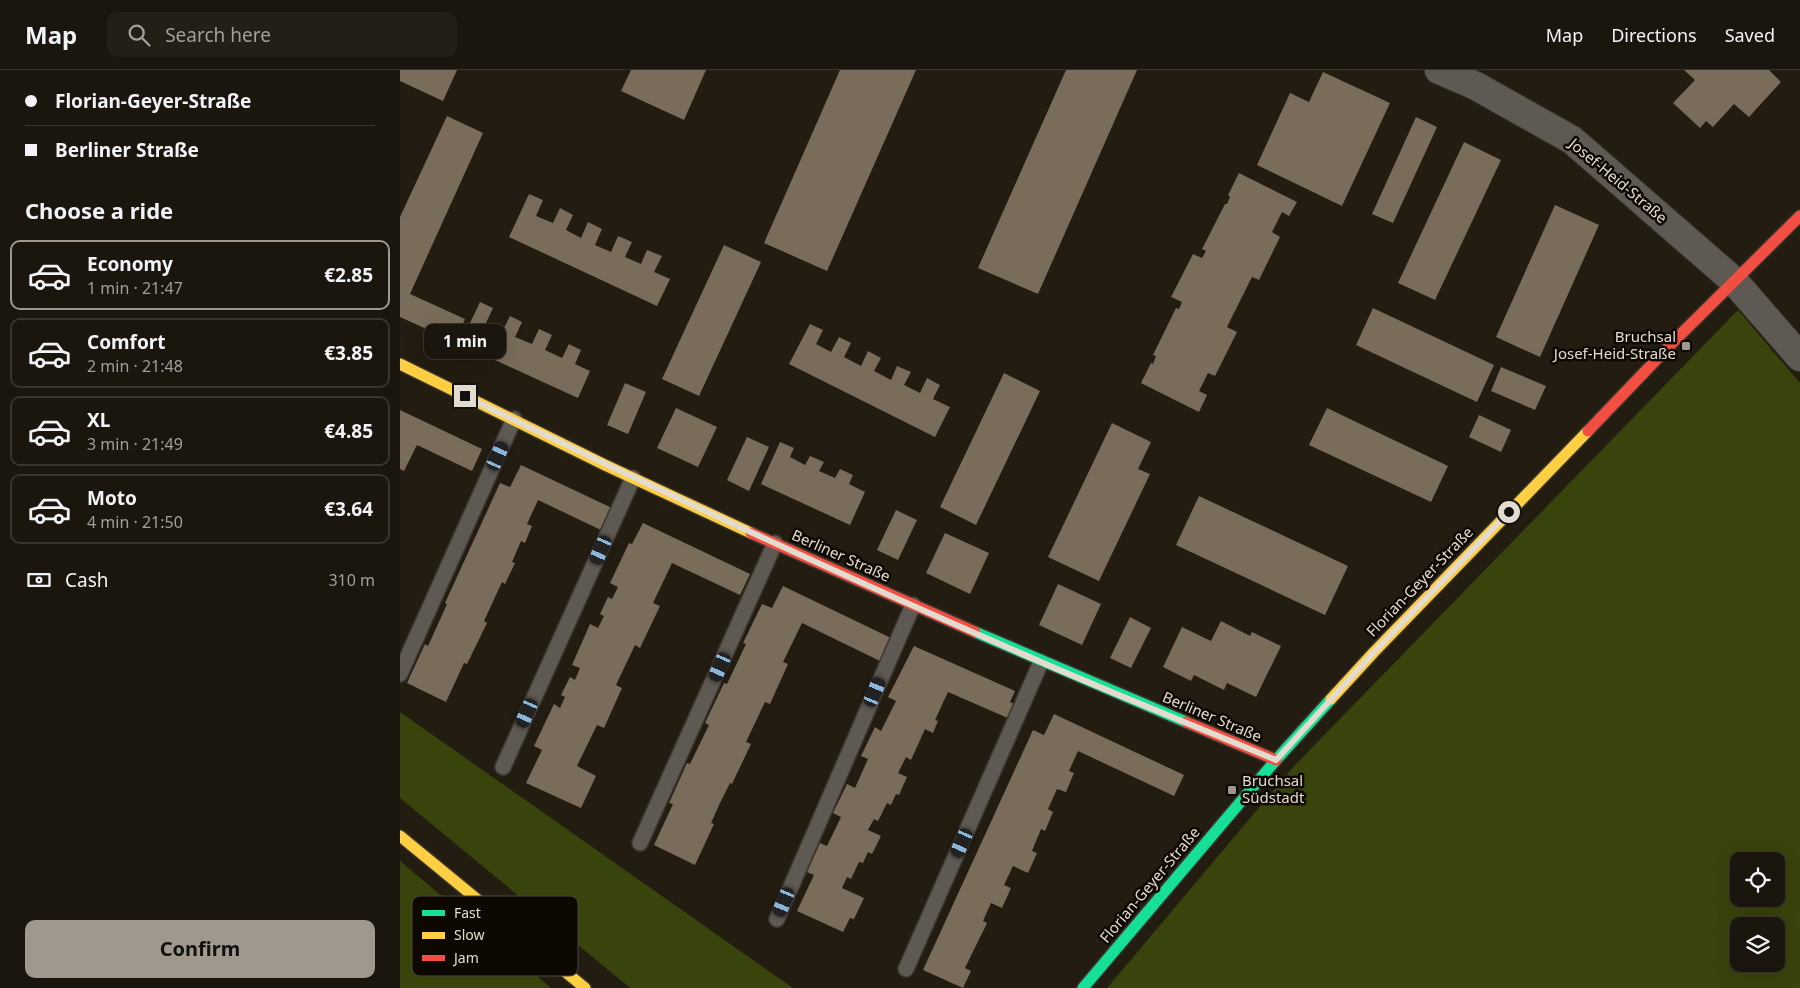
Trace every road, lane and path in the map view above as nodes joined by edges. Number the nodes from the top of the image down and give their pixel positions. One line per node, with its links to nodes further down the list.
1 (1439, 70): 3 (street, Josef-Heid-Straße)
2 (1800, 216): 3 (street, Florian-Geyer-Straße)
3 (1733, 280): 4 (street, Josef-Heid-Straße); 12 (street, Florian-Geyer-Straße)
4 (1800, 357)
5 (400, 364): 6 (street, Berliner Straße)
6 (514, 420): 7 (street, Berliner Straße); 11 (lane)
7 (633, 478): 8 (street, Berliner Straße); 13 (lane)
8 (775, 543): 9 (street, Berliner Straße); 15 (lane)
9 (913, 605): 10 (street, Berliner Straße); 17 (lane)
10 (1041, 662): 12 (street, Berliner Straße); 18 (lane)
11 (400, 674)
12 (1276, 760): 21 (street, Florian-Geyer-Straße)
13 (503, 767)
14 (400, 836): 16 (street)
15 (640, 843)
16 (473, 896)
17 (777, 920)
18 (906, 969)
19 (570, 976): 20 (street)
20 (585, 988)
21 (1083, 988)

